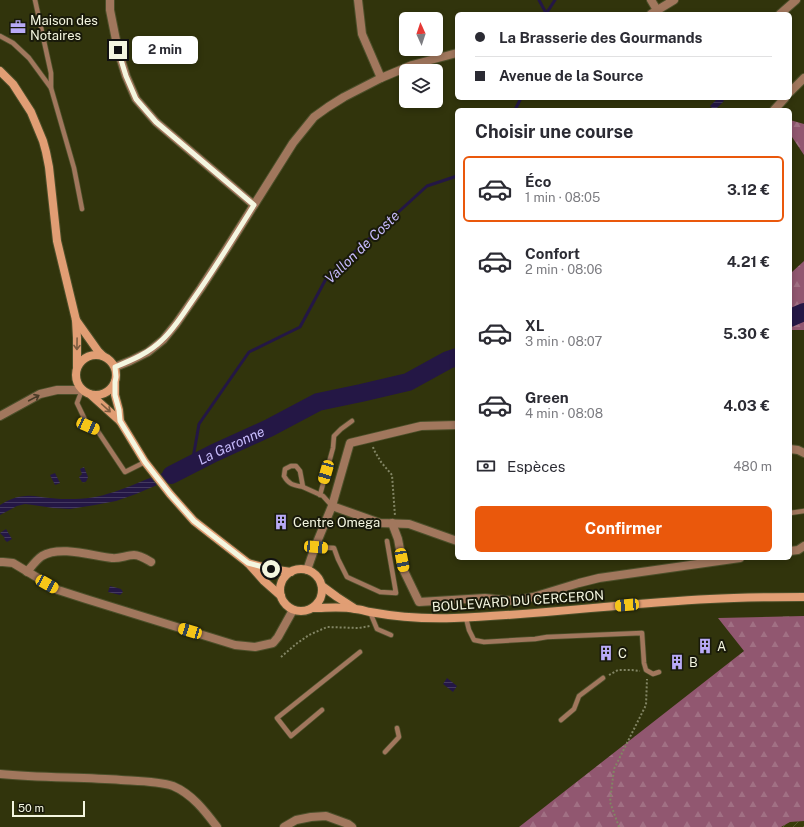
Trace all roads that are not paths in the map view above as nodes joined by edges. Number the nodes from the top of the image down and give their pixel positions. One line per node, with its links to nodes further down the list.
1 (35, 0): 14 (lane)
2 (110, 0): 18 (street)
3 (358, 0): 12 (street)
4 (652, 0): 7 (street)
5 (674, 0): 7 (street)
6 (796, 0): 8 (street)
7 (654, 12)
8 (782, 12)
9 (0, 36): 14 (lane)
10 (455, 54): 12 (street)
11 (0, 71): 20 (main road)
12 (381, 78): 18 (street)
13 (804, 78): 15 (street)
14 (51, 88): 19 (lane)
15 (792, 90)
16 (782, 100): 17 (street)
17 (776, 108)
18 (254, 205): 23 (street)
19 (82, 209)
20 (76, 320): 21 (main road); 22 (main road, one-way to 22)
21 (103, 356): 22 (main road); 23 (main road)
22 (77, 367): 25 (main road)
23 (115, 367): 24 (main road)
24 (115, 382): 26 (main road); 28 (main road)
25 (82, 390): 26 (main road); 27 (street, one-way to 25); 33 (lane)
26 (91, 394): 28 (main road, one-way to 28)
27 (0, 416)
28 (120, 421): 33 (main road)
29 (352, 421): 35 (lane)
30 (455, 425): 36 (street)
31 (792, 449): 32 (street)
32 (804, 453)
33 (145, 462): 48 (main road)
34 (304, 487): 34 (lane); 35 (lane)
35 (320, 495): 36 (lane)
36 (332, 506): 39 (street); 43 (street)
37 (804, 511): 38 (lane)
38 (792, 513)
39 (394, 524): 40 (street); 45 (street)
40 (455, 540)
41 (387, 541): 43 (lane)
42 (804, 546): 44 (street)
43 (316, 547): 49 (street)
44 (792, 551)
45 (726, 560)
46 (0, 562): 50 (street)
47 (151, 562): 50 (street)
48 (248, 563): 51 (main road); 53 (main road)
49 (307, 570): 51 (main road); 52 (main road)
50 (27, 572): 57 (street)
51 (291, 572): 53 (main road)
52 (322, 586): 55 (main road); 56 (main road, BOULEVARD DU CERCERON)
53 (281, 596): 57 (main road)
54 (804, 597): 59 (main road, BOULEVARD DU CERCERON)
55 (313, 608): 56 (main road, BOULEVARD DU CERCERON); 57 (main road)
56 (355, 608): 58 (main road, BOULEVARD DU CERCERON)
57 (293, 610)
58 (370, 612): 59 (main road, BOULEVARD DU CERCERON); 60 (lane)
59 (466, 618): 62 (lane)
60 (391, 635)
61 (360, 652): 64 (lane)
62 (659, 672)
63 (603, 678): 65 (lane)
64 (322, 710)
65 (561, 720)
66 (397, 728): 67 (lane)
67 (385, 752)
68 (0, 774): 69 (street)
69 (217, 827)
70 (284, 827): 71 (street)
71 (352, 827)

